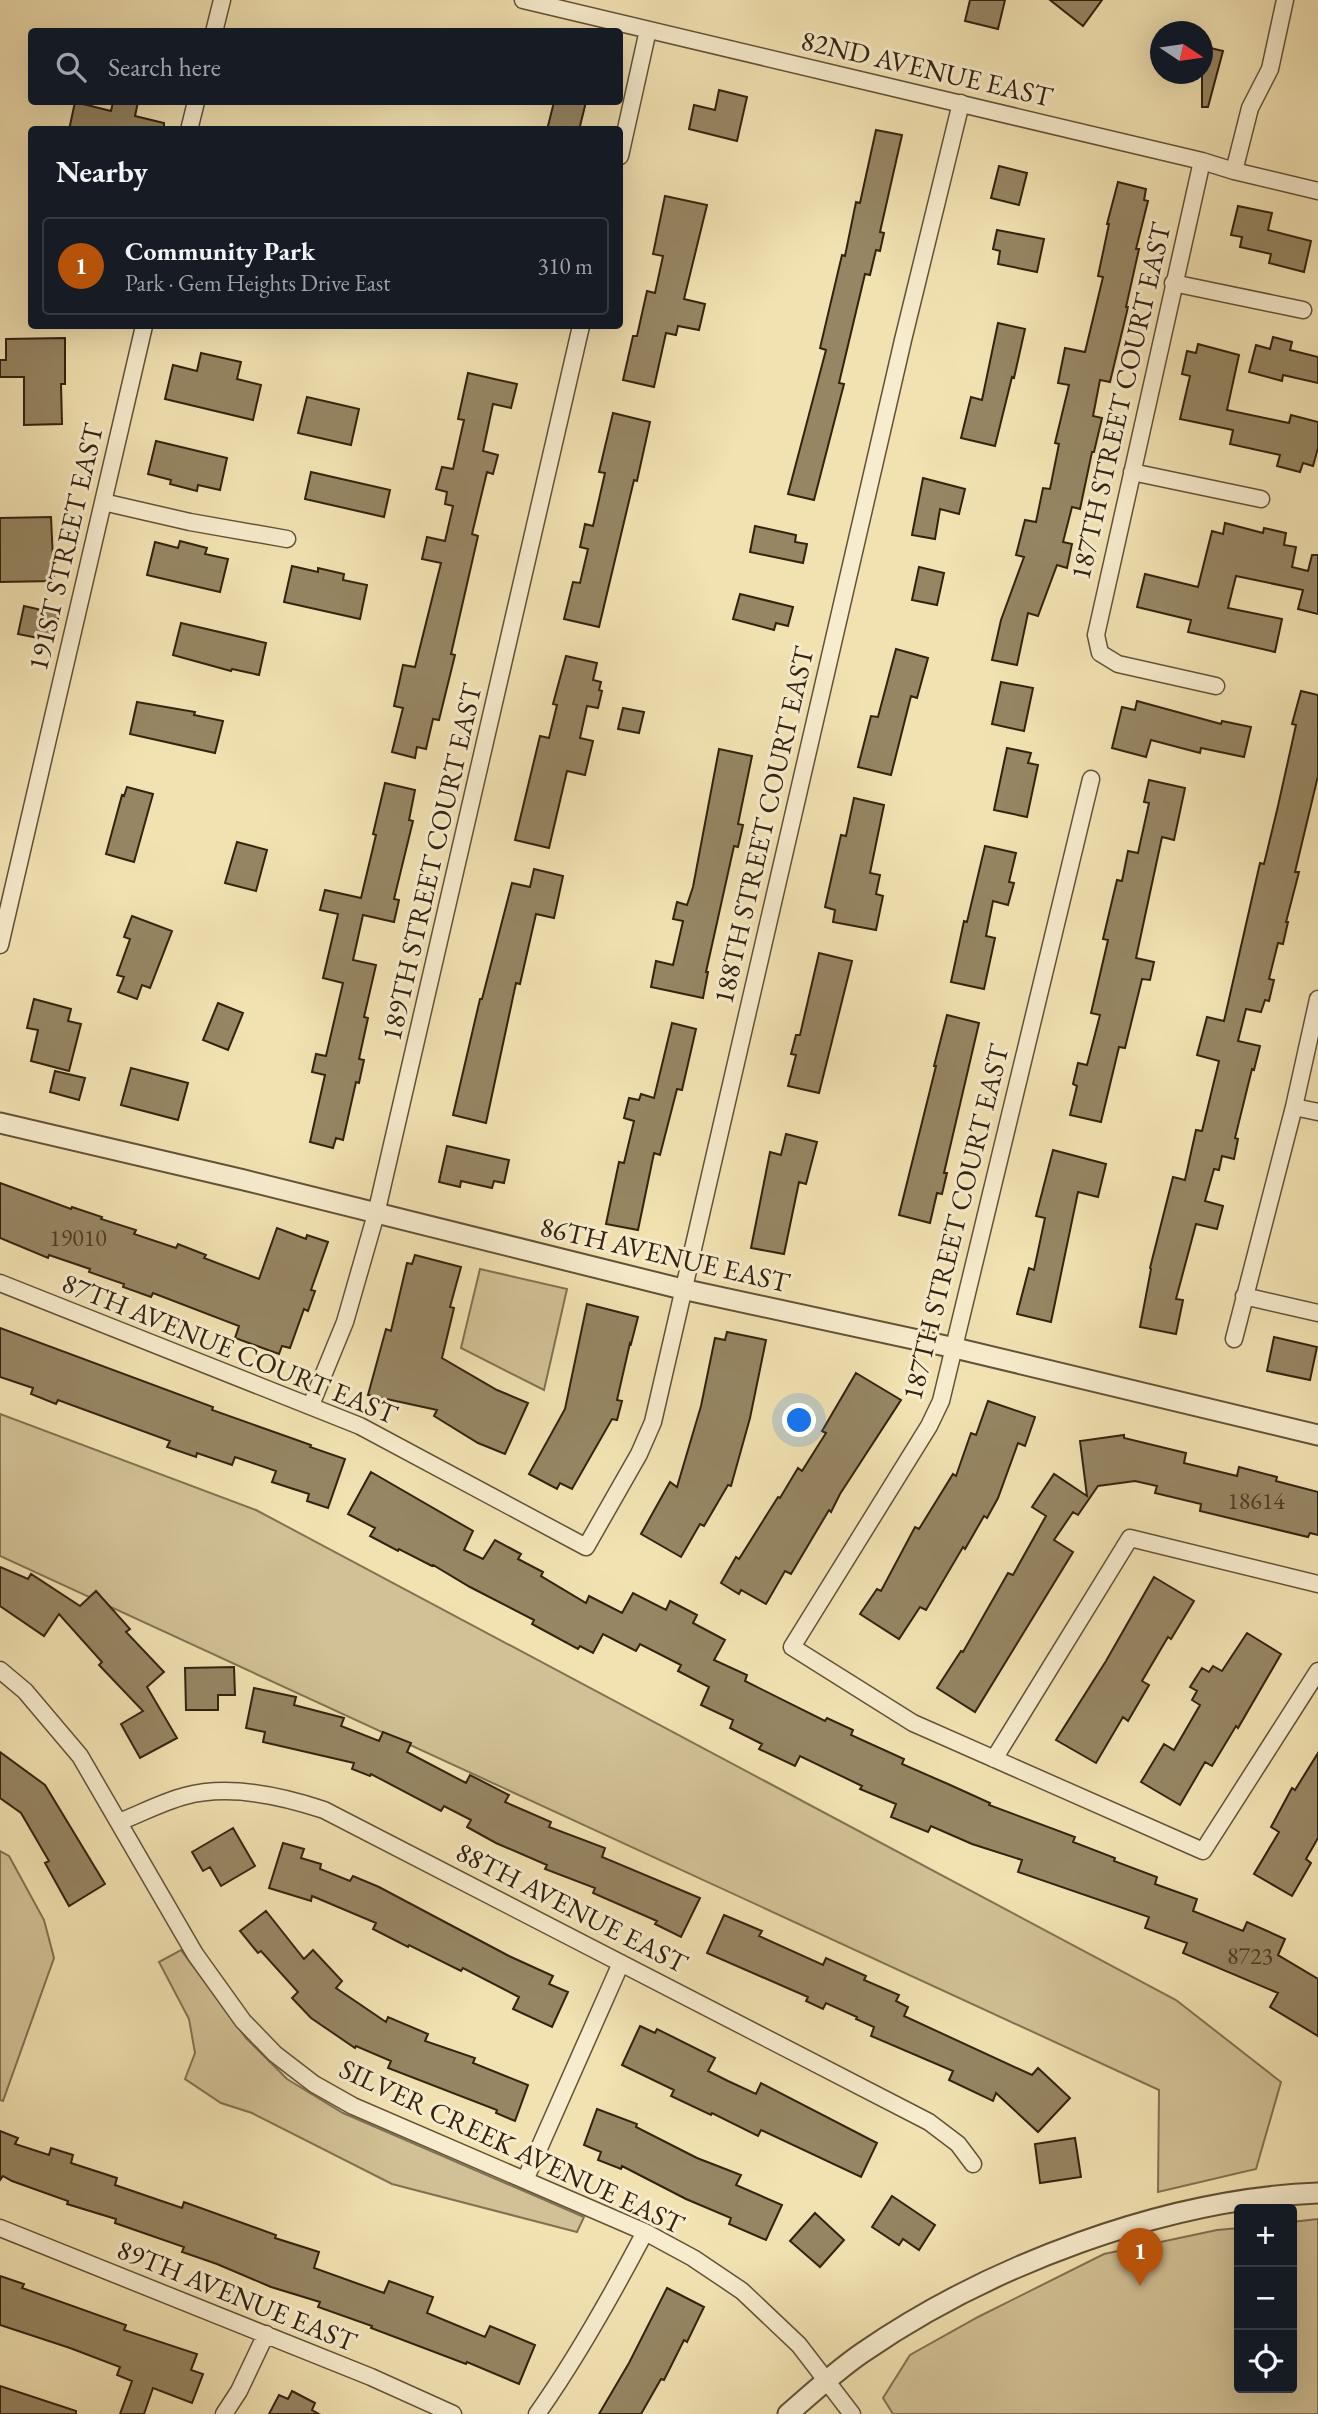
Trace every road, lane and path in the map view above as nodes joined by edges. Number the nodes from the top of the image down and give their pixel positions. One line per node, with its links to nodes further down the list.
1 (222, 0): 4 (street)
2 (523, 0): 5 (street, 82ND AVENUE EAST)
3 (1285, 0): 11 (street)
4 (215, 28)
5 (648, 30): 6 (street, 82ND AVENUE EAST); 9 (street)
6 (961, 103): 10 (street, 82ND AVENUE EAST); 30 (street, 188TH STREET COURT EAST)
7 (195, 105): 8 (street)
8 (190, 126)
9 (623, 142)
10 (1202, 161): 11 (street, 82ND AVENUE EAST); 13 (street, 187TH STREET COURT EAST)
11 (1234, 171): 12 (street, 82ND AVENUE EAST)
12 (1318, 191)
13 (1173, 283): 14 (street); 17 (street, 187TH STREET COURT EAST)
14 (1303, 310)
15 (143, 329): 19 (street, 191ST STREET EAST)
16 (580, 329): 28 (street, 189TH STREET COURT EAST)
17 (1132, 472): 18 (street); 21 (street, 187TH STREET COURT EAST)
18 (1261, 499)
19 (103, 502): 20 (street); 23 (street, 191ST STREET EAST)
20 (287, 539)
21 (1216, 686)
22 (1091, 779): 34 (street, 187TH STREET COURT EAST)
23 (0, 945)
24 (1318, 999): 25 (street)
25 (1294, 1107): 26 (street); 31 (street)
26 (1318, 1112)
27 (0, 1123): 28 (street, 86TH AVENUE EAST)
28 (376, 1214): 30 (street, 86TH AVENUE EAST); 35 (street, 189TH STREET COURT EAST)
29 (0, 1283): 35 (street, 87TH AVENUE COURT EAST)
30 (682, 1289): 34 (street, 86TH AVENUE EAST); 37 (street, 188TH STREET COURT EAST)
31 (1244, 1296): 32 (street); 33 (street)
32 (1318, 1313)
33 (1234, 1339)
34 (955, 1348): 36 (street, 86TH AVENUE EAST); 41 (street, 187TH STREET COURT EAST)
35 (311, 1405): 37 (street, 87TH AVENUE COURT EAST)
36 (1318, 1436)
37 (586, 1547)
38 (1318, 1584): 41 (street)
39 (0, 1670): 42 (street, SILVER CREEK AVENUE EAST)
40 (1318, 1671): 41 (street)
41 (994, 1759)
42 (119, 1822): 43 (street, 88TH AVENUE EAST); 45 (street, SILVER CREEK AVENUE EAST)
43 (621, 1963): 44 (street, 88TH AVENUE EAST); 45 (street)
44 (972, 2164)
45 (524, 2180): 48 (street, SILVER CREEK AVENUE EAST)
46 (1318, 2193): 50 (street)
47 (0, 2228): 49 (street, 89TH AVENUE EAST)
48 (645, 2232): 50 (street, SILVER CREEK AVENUE EAST); 53 (street)
49 (266, 2334): 51 (street); 52 (street, 89TH AVENUE EAST)
50 (827, 2380): 54 (street); 55 (street, SILVER CREEK AVENUE EAST)
51 (224, 2414)
52 (453, 2414)
53 (537, 2414)
54 (788, 2414)
55 (852, 2414)

